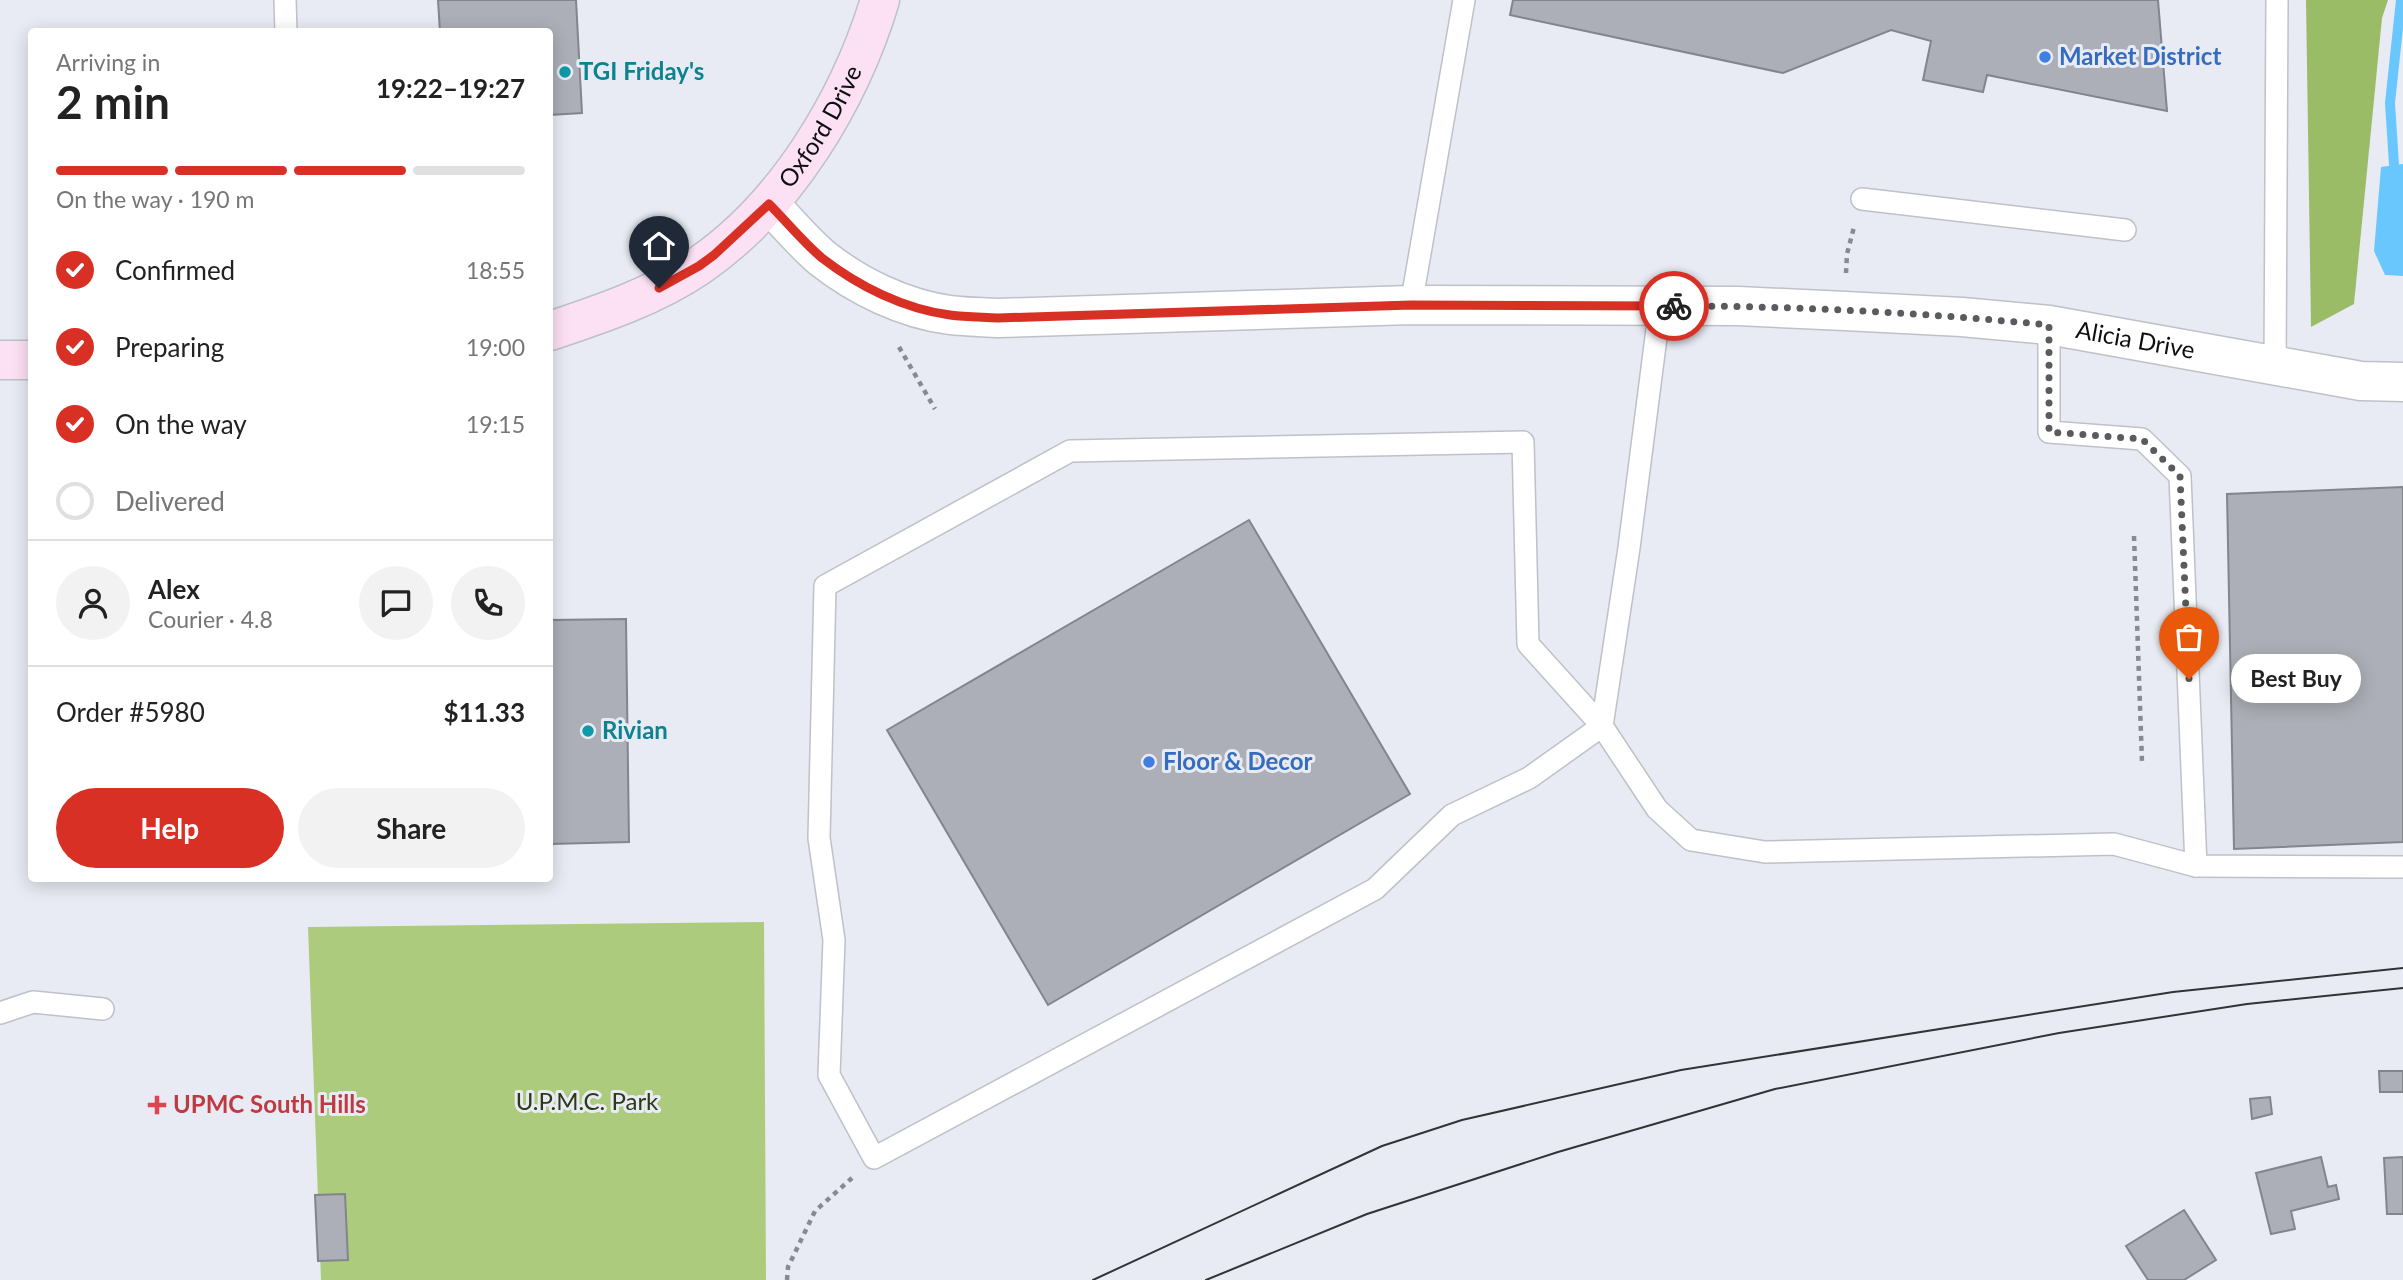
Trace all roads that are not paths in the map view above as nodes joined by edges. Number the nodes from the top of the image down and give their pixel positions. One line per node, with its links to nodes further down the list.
1 (285, 0): 5 (lane)
2 (880, 0): 7 (street, Oxford Drive)
3 (1464, 0): 9 (lane)
4 (2277, 0): 15 (lane)
5 (286, 28)
6 (1862, 199): 8 (lane)
7 (769, 204): 9 (street, Alicia Drive); 12 (street, Oxford Drive)
8 (2125, 230)
9 (1411, 305): 10 (street, Alicia Drive)
10 (1661, 306): 11 (street, Alicia Drive); 17 (lane)
11 (2049, 325): 15 (street, Alicia Drive); 18 (lane)
12 (553, 330)
13 (0, 360): 14 (street)
14 (28, 360)
15 (2275, 365): 16 (street, Alicia Drive)
16 (2403, 383)
17 (1602, 726): 17 (lane); 18 (lane)
18 (2196, 866): 19 (lane)
19 (2403, 867)
20 (103, 1009): 21 (lane)
21 (0, 1013)

